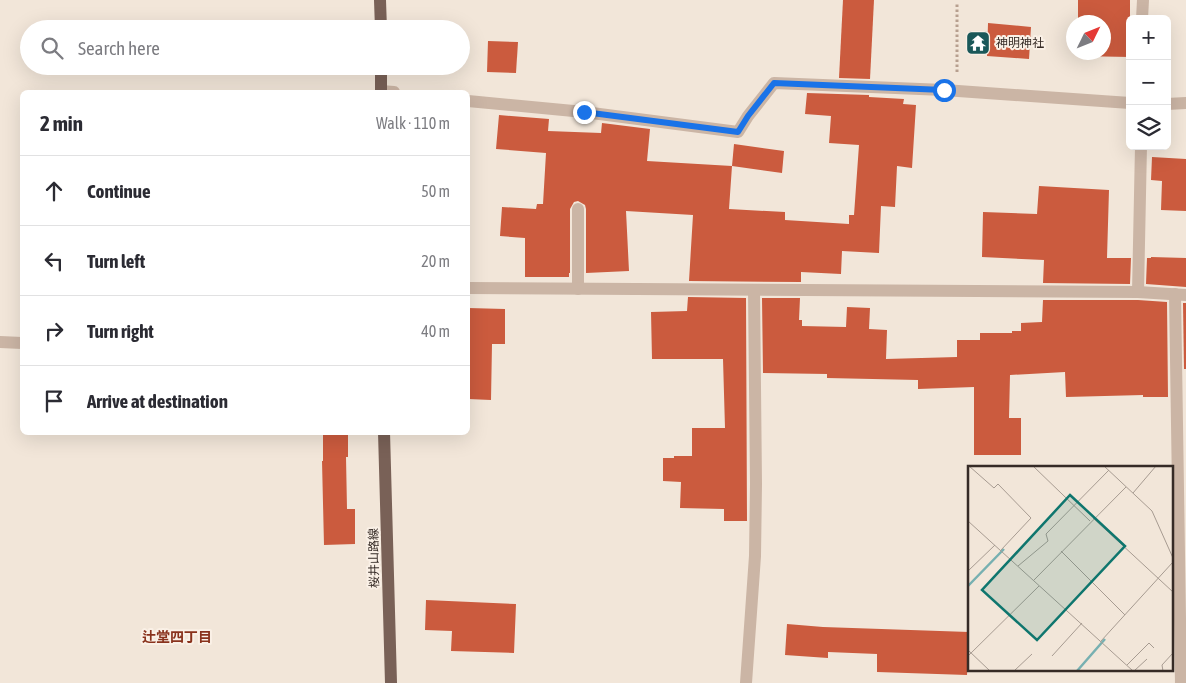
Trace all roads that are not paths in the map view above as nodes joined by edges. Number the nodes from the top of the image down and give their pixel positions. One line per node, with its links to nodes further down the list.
1 (380, 0): 4 (main road)
2 (1142, 0): 3 (street)
3 (1142, 15)
4 (381, 20)
5 (382, 75): 6 (main road)
6 (385, 90)
7 (470, 100): 8 (street)
8 (1126, 103)
9 (1171, 104): 10 (street)
10 (1186, 104)
11 (1141, 150): 16 (street)
12 (578, 208): 14 (street)
13 (470, 288): 14 (street)
14 (578, 289): 15 (street)
15 (754, 290): 16 (street); 22 (street)
16 (1138, 292): 17 (street)
17 (1180, 294): 23 (street)
18 (0, 342): 19 (street)
19 (20, 343)
20 (384, 435): 21 (main road, 桜井山路線)
21 (391, 683)
22 (746, 683)
23 (1181, 683)

